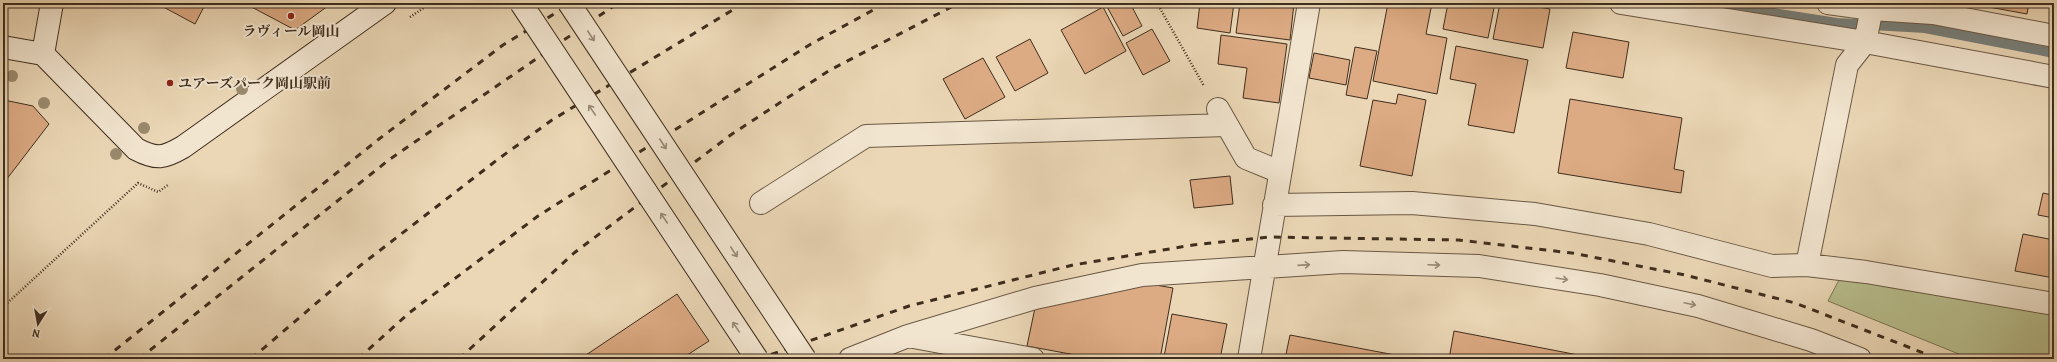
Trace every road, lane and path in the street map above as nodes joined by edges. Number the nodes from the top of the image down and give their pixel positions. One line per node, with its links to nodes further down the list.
1 (52, 3): 12 (street)
2 (385, 3): 12 (street)
3 (521, 3): 22 (street, one-way to 3, bridge)
4 (569, 3): 23 (street, one-way to 23, bridge)
5 (1157, 3): 14 (path)
6 (1309, 3): 15 (street)
7 (1621, 3): 9 (street)
8 (1828, 3): 9 (street)
9 (1870, 21): 10 (street); 13 (street); 18 (street)
10 (2054, 36)
11 (3, 47): 12 (street)
12 (43, 54)
13 (2054, 77)
14 (1222, 117): 15 (street); 16 (street)
15 (1280, 172): 17 (street)
16 (761, 203)
17 (1274, 205): 18 (street); 19 (street)
18 (1807, 265): 20 (street)
19 (1265, 268): 21 (street); 26 (street); 27 (street, one-way to 27)
20 (2054, 304)
21 (908, 336): 24 (street); 25 (street)
22 (758, 359)
23 (804, 359)
24 (850, 359)
25 (1033, 359)
26 (1249, 359)
27 (1860, 359)

